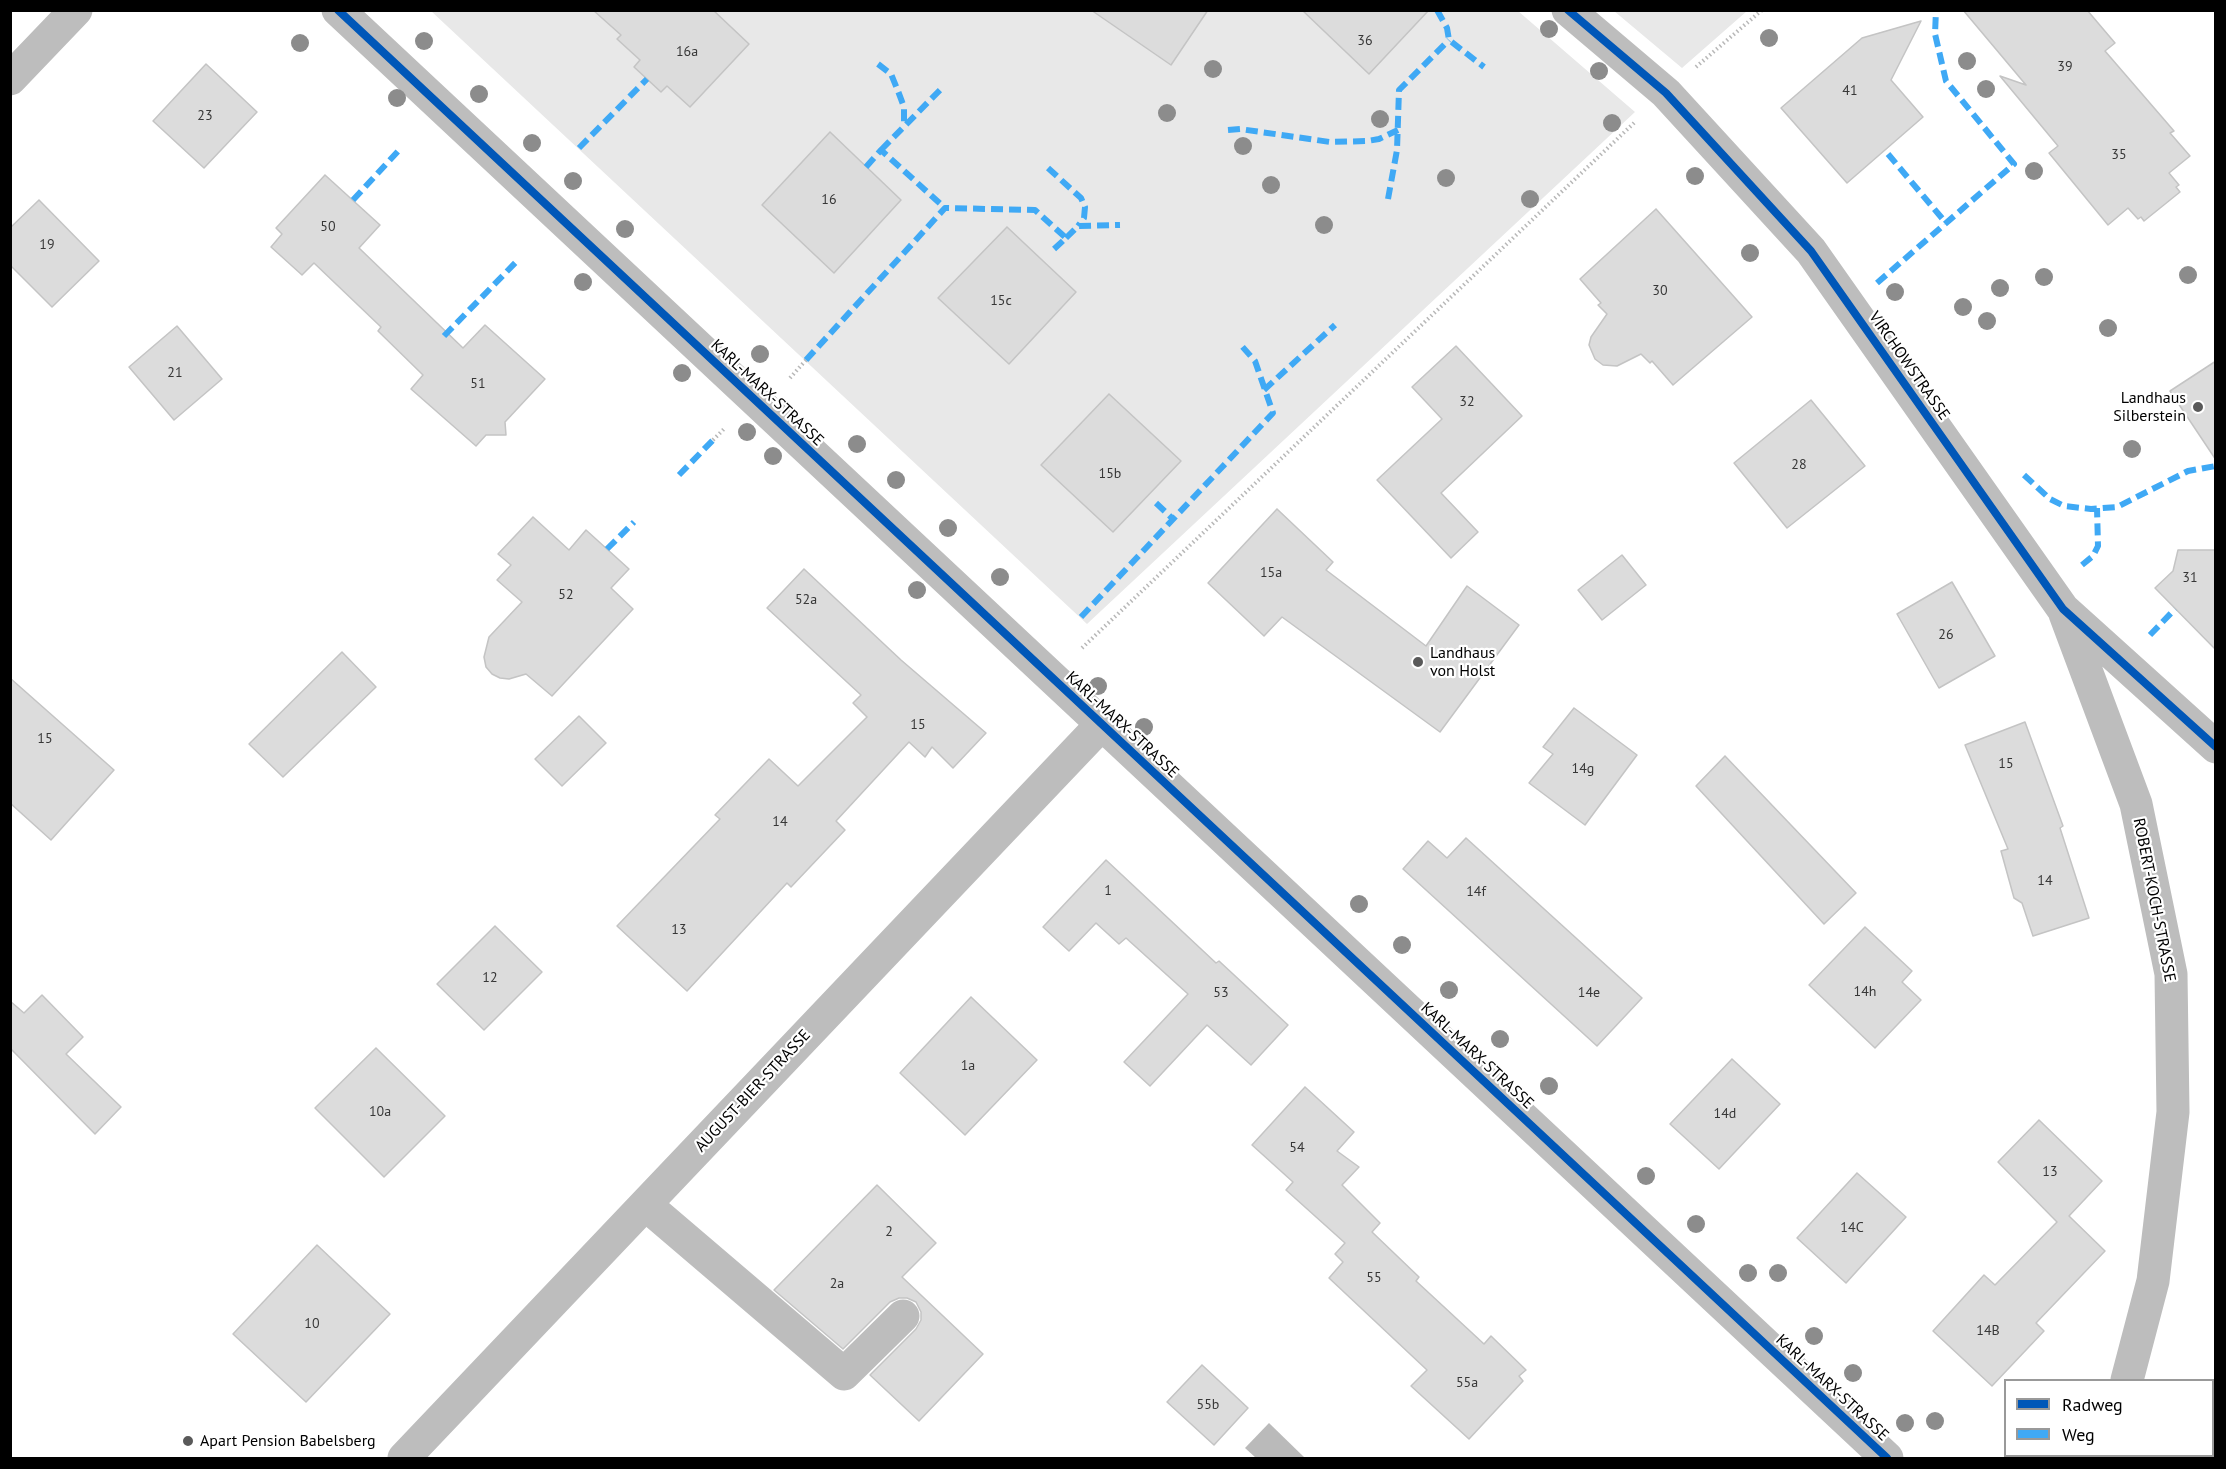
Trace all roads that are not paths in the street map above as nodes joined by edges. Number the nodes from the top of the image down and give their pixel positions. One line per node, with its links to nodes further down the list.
1 (76, 10): 4 (street)
2 (338, 10): 6 (street, KARL-MARX-STRASSE)
3 (1568, 10): 5 (street, VIRCHOWSTRASSE)
4 (10, 79)
5 (2063, 609): 7 (street, VIRCHOWSTRASSE); 10 (street, ROBERT-KOCH-STRASSE)
6 (1102, 724): 8 (street, AUGUST-BIER-STRASSE); 12 (street, KARL-MARX-STRASSE)
7 (2216, 747)
8 (646, 1204): 9 (street); 11 (street, AUGUST-BIER-STRASSE)
9 (903, 1316)
10 (2127, 1379)
11 (404, 1458)
12 (1887, 1458)

